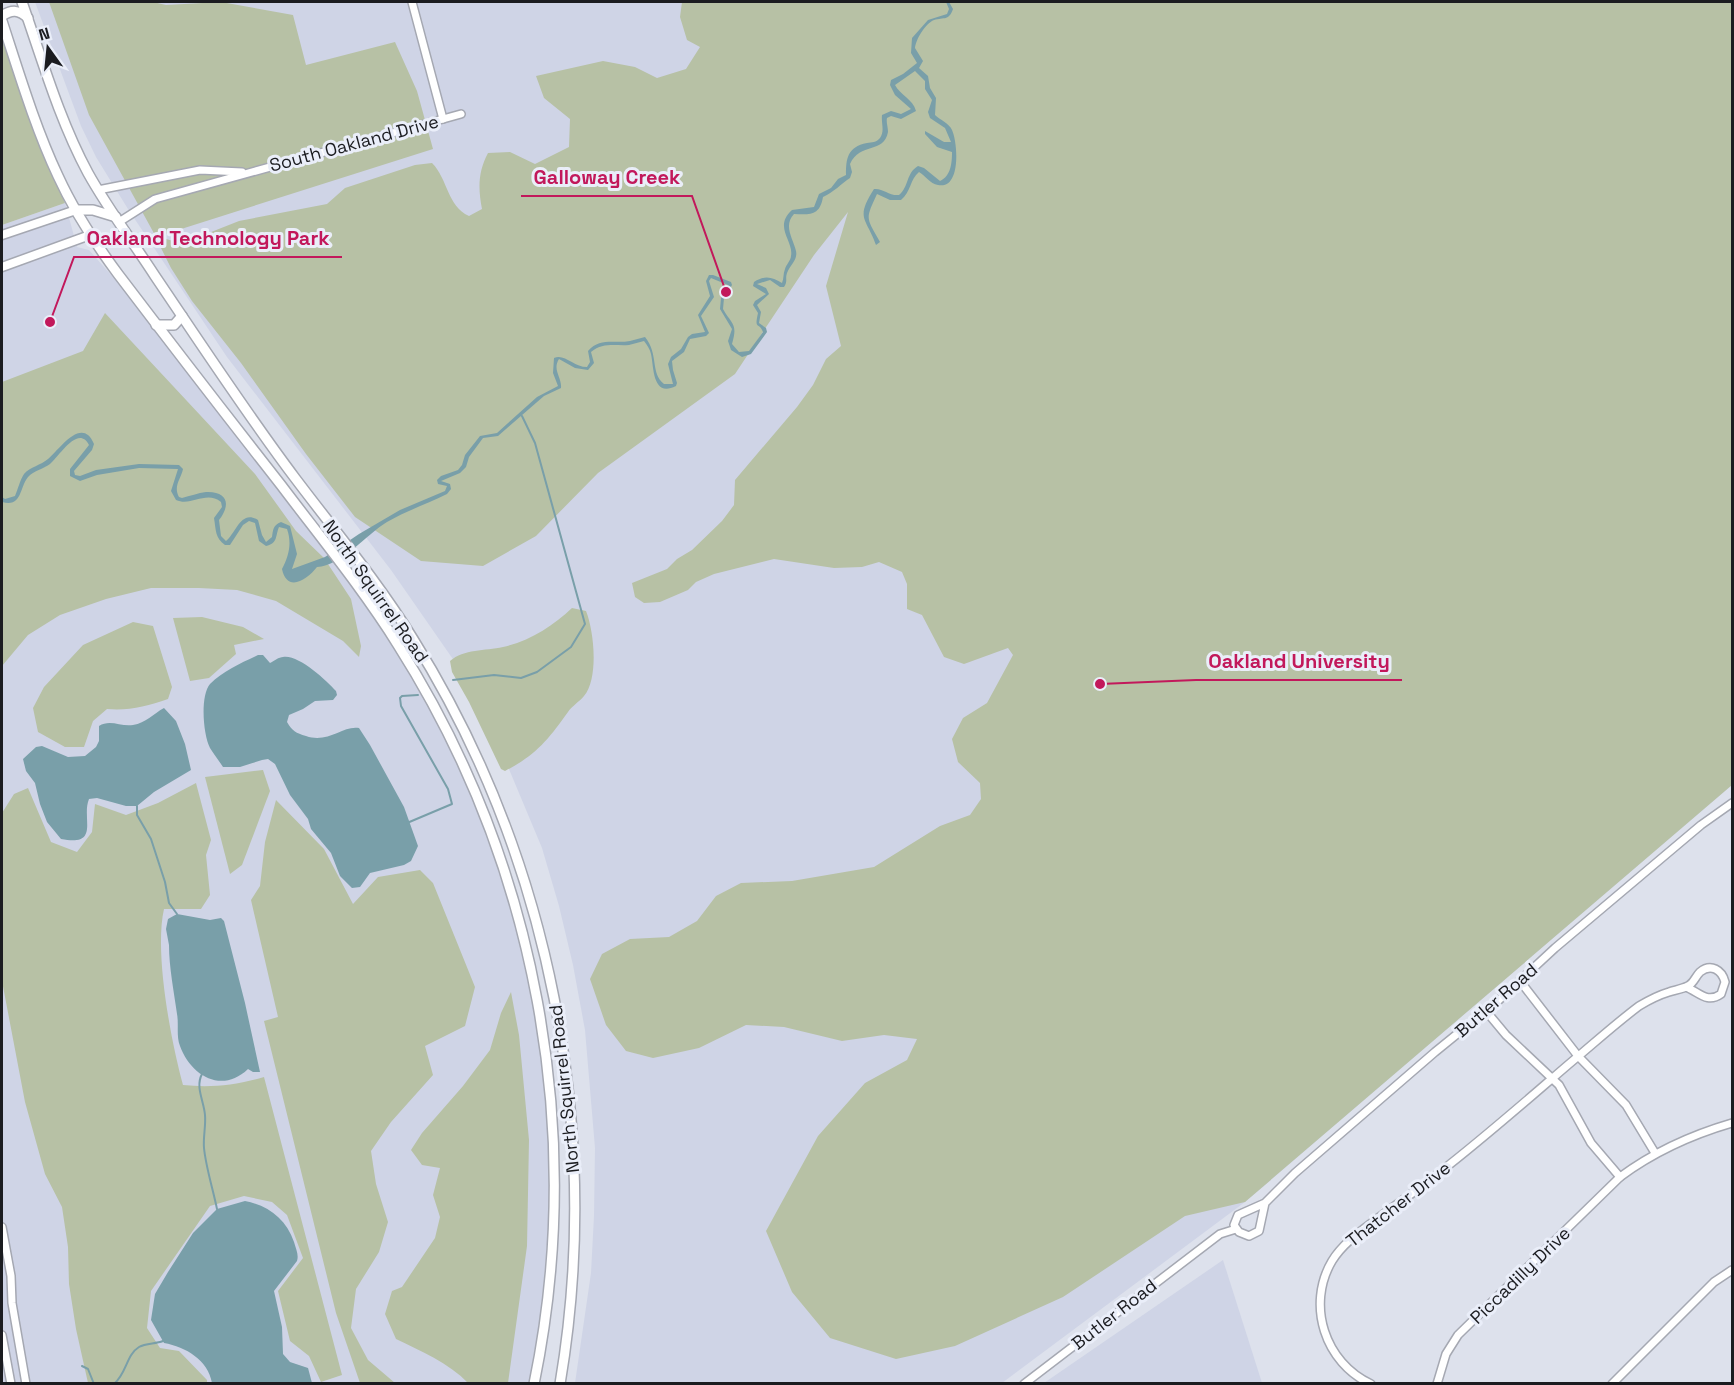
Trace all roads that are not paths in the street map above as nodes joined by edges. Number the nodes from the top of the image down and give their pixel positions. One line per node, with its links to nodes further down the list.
1 (22, 2): 4 (main road, North Squirrel Road)
2 (412, 2): 7 (street)
3 (2, 16): 4 (main road)
4 (28, 18): 9 (main road, North Squirrel Road)
5 (2, 21): 10 (main road, North Squirrel Road)
6 (461, 114): 7 (street, South Oakland Drive)
7 (443, 119): 8 (street, South Oakland Drive)
8 (247, 172): 9 (street, South Oakland Drive); 11 (street, South Oakland Drive)
9 (98, 190): 11 (main road, North Squirrel Road)
10 (76, 210): 11 (main road); 12 (street); 13 (main road, North Squirrel Road)
11 (117, 220): 15 (main road, North Squirrel Road)
12 (2, 235)
13 (90, 235): 14 (street); 16 (main road, North Squirrel Road)
14 (2, 267)
15 (182, 316): 16 (main road); 34 (main road, North Squirrel Road)
16 (156, 324): 33 (main road, North Squirrel Road)
17 (1732, 803): 18 (street, Butler Road)
18 (1520, 981): 20 (street, Butler Road); 21 (street)
19 (1686, 987): 19 (street); 21 (street, Thatcher Drive)
20 (1486, 1011): 22 (street); 26 (street, Butler Road)
21 (1578, 1056): 22 (street, Thatcher Drive); 24 (street)
22 (1553, 1078): 25 (street); 36 (street, Thatcher Drive)
23 (1732, 1123): 24 (street, Piccadilly Drive)
24 (1656, 1153): 25 (street, Piccadilly Drive)
25 (1620, 1177): 37 (street, Piccadilly Drive)
26 (1265, 1203): 28 (street, Butler Road); 28 (street, Butler Road)
27 (2, 1227): 32 (street)
28 (1236, 1229): 35 (street, Butler Road)
29 (1732, 1270): 38 (street)
30 (2, 1335): 31 (street)
31 (10, 1383)
32 (26, 1383)
33 (534, 1383)
34 (560, 1383)
35 (1024, 1383)
36 (1371, 1383)
37 (1437, 1383)
38 (1612, 1383)

